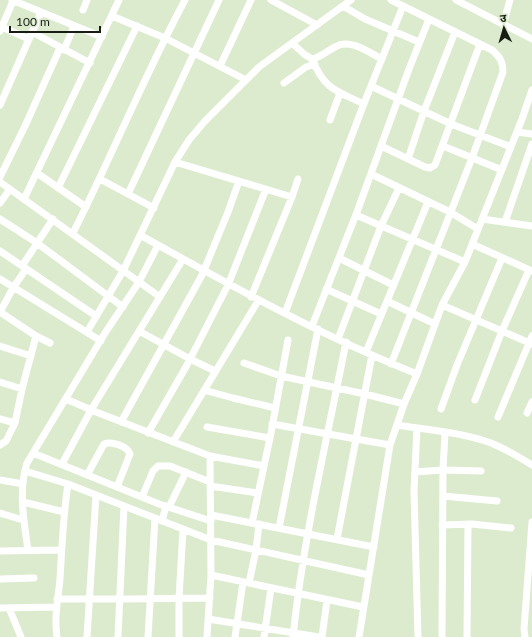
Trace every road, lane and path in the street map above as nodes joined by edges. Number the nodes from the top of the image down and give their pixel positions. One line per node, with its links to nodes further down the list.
1 (12, 0): 15 (street); 22 (street)
2 (86, 0): 14 (street)
3 (119, 0): 16 (street)
4 (185, 0): 27 (street)
5 (218, 0): 33 (street)
6 (251, 0): 37 (street)
7 (271, 0): 18 (street)
8 (351, 0): 12 (street)
9 (391, 0): 13 (street)
10 (456, 0): 19 (street)
11 (510, 0): 19 (street)
12 (343, 6): 18 (street); 23 (street)
13 (403, 6): 17 (street); 23 (street)
14 (84, 10)
15 (41, 12): 20 (street); 25 (street)
16 (112, 16): 21 (street); 26 (street)
17 (429, 19): 24 (street); 29 (street)
18 (317, 25): 30 (street)
19 (503, 25): 28 (street)
20 (74, 26): 26 (street); 32 (street)
21 (137, 26): 27 (street); 67 (street)
22 (1, 29): 25 (street)
23 (393, 31): 29 (street); 34 (street)
24 (455, 32): 31 (street); 46 (street)
25 (31, 36): 32 (street); 45 (street)
26 (102, 38): 36 (street)
27 (165, 38): 33 (street); 63 (street)
28 (532, 39)
29 (419, 42): 43 (street)
30 (292, 43): 35 (street); 38 (street)
31 (480, 44): 48 (street); 51 (street)
32 (62, 49): 36 (street); 62 (street)
33 (194, 52): 37 (street); 71 (street)
34 (382, 59): 35 (street); 40 (street)
35 (313, 61): 39 (street); 42 (street)
36 (90, 63): 60 (street)
37 (220, 66): 38 (street)
38 (246, 80): 58 (street)
39 (284, 83)
40 (371, 86): 43 (street); 44 (street)
41 (532, 90): 49 (street)
42 (340, 93): 44 (street); 47 (street)
43 (398, 99): 46 (street); 53 (street)
44 (364, 104): 120 (street)
45 (0, 105)
46 (424, 111): 48 (street); 57 (street)
47 (330, 120)
48 (450, 124): 51 (street); 54 (street)
49 (517, 132): 50 (street); 55 (street)
50 (532, 134)
51 (480, 136): 55 (street); 56 (street)
52 (532, 144): 83 (street)
53 (381, 146): 57 (street); 61 (street)
54 (443, 146): 56 (street); 57 (street)
55 (511, 147): 59 (street)
56 (472, 158): 59 (street); 78 (street)
57 (408, 159)
58 (175, 162): 65 (street); 77 (street)
59 (502, 170): 82 (street)
60 (37, 172): 67 (street); 73 (street)
61 (371, 174): 68 (street); 79 (street)
62 (0, 177)
63 (100, 179): 71 (street); 76 (street)
64 (298, 179): 72 (street)
65 (239, 181): 70 (street); 102 (street)
66 (0, 182): 69 (street)
67 (58, 188): 76 (street)
68 (399, 188): 74 (street); 84 (street)
69 (10, 189): 73 (street); 75 (street)
70 (266, 189): 72 (street); 106 (street)
71 (128, 194): 77 (street)
72 (292, 197): 112 (street)
73 (24, 199): 81 (street)
74 (428, 202): 78 (street); 89 (street)
75 (0, 203)
76 (86, 207): 87 (street)
77 (154, 208): 88 (street)
78 (450, 212): 86 (street); 93 (street)
79 (356, 215): 84 (street); 95 (street)
80 (0, 219): 90 (street)
81 (53, 219): 87 (street); 90 (street)
82 (482, 219): 83 (street); 86 (street)
83 (506, 222): 85 (street)
84 (381, 226): 89 (street); 101 (street)
85 (532, 226)
86 (478, 229): 91 (street)
87 (73, 233): 100 (street)
88 (140, 235): 92 (street); 100 (street)
89 (412, 239): 93 (street); 107 (street)
90 (37, 243): 99 (street); 110 (street)
91 (472, 244): 96 (street); 98 (street)
92 (158, 245): 97 (street); 105 (street)
93 (436, 250): 98 (street); 119 (street)
94 (0, 251): 99 (street)
95 (339, 258): 101 (street); 109 (street)
96 (502, 258): 103 (street); 123 (street)
97 (183, 259): 102 (street); 111 (street)
98 (465, 262): 116 (street)
99 (24, 268): 108 (street); 122 (street)
100 (123, 270): 105 (street); 110 (street)
101 (364, 270): 107 (street); 114 (street)
102 (204, 271): 106 (street); 136 (street)
103 (531, 271): 128 (street)
104 (0, 279): 108 (street)
105 (139, 282): 111 (street); 117 (street)
106 (228, 285): 112 (street); 140 (street)
107 (393, 285): 115 (street)
108 (13, 288): 118 (street); 127 (street)
109 (326, 289): 114 (street); 125 (street)
110 (107, 295): 117 (street); 122 (street)
111 (160, 297): 126 (street)
112 (252, 297): 113 (street)
113 (258, 301): 120 (street); 143 (street)
114 (353, 301): 121 (street); 130 (street)
115 (387, 301): 119 (street); 121 (street)
116 (442, 305): 123 (street); 124 (street)
117 (123, 307): 132 (street)
118 (0, 312): 129 (street)
119 (412, 312): 124 (street); 142 (street)
120 (285, 314): 125 (street)
121 (381, 314): 138 (street)
122 (96, 316): 127 (street)
123 (476, 320): 128 (street); 157 (street)
124 (435, 324): 144 (street)
125 (315, 328): 130 (street); 146 (street)
126 (139, 331): 136 (street); 158 (street)
127 (87, 332): 132 (street)
128 (502, 332): 133 (street); 153 (street)
129 (36, 336): 135 (street); 139 (street)
130 (338, 339): 134 (street)
131 (288, 340): 145 (street)
132 (100, 341): 152 (street)
133 (531, 341): 160 (street)
134 (346, 342): 138 (street); 148 (street)
135 (50, 343)
136 (164, 345): 140 (street); 162 (street)
137 (0, 346): 139 (street)
138 (369, 353): 142 (street); 151 (street)
139 (31, 356): 149 (street)
140 (190, 359): 143 (street); 170 (street)
141 (244, 362): 145 (street)
142 (391, 364): 144 (street)
143 (215, 371): 150 (street)
144 (417, 374): 155 (street)
145 (282, 376): 146 (street); 156 (street)
146 (309, 381): 148 (street); 168 (street)
147 (0, 382): 149 (street)
148 (337, 387): 151 (street); 171 (street)
149 (22, 389): 163 (street)
150 (204, 390): 156 (street); 174 (street)
151 (365, 394): 155 (street); 173 (street)
152 (66, 399): 158 (street); 177 (street)
153 (475, 400)
154 (532, 402): 159 (street)
155 (404, 404): 165 (street)
156 (275, 408): 164 (street)
157 (441, 409)
158 (91, 410): 162 (street); 179 (street)
159 (527, 413)
160 (498, 417)
161 (0, 419): 163 (street)
162 (121, 422): 170 (street)
163 (15, 423): 175 (street)
164 (272, 424): 168 (street); 172 (street)
165 (397, 425): 167 (street); 176 (street)
166 (207, 426): 172 (street)
167 (417, 428): 169 (street); 186 (street)
168 (299, 429): 171 (street); 211 (street)
169 (445, 432): 180 (street); 182 (street)
170 (148, 433): 174 (street)
171 (327, 434): 173 (street); 214 (street)
172 (270, 438): 181 (street)
173 (357, 439): 176 (street); 215 (street)
174 (173, 442): 178 (street)
175 (0, 445)
176 (390, 445): 217 (street)
177 (33, 453): 179 (street); 183 (street)
178 (210, 456): 181 (street); 191 (street)
179 (62, 464): 187 (street)
180 (532, 465)
181 (264, 466): 193 (street)
182 (443, 470): 184 (street); 186 (street); 195 (street)
183 (24, 471): 189 (street); 190 (street)
184 (481, 471)
185 (186, 472): 191 (street); 196 (street); 200 (street)
186 (415, 472): 258 (street)
187 (86, 474): 192 (street); 192 (street)
188 (0, 480): 189 (street)
189 (23, 484): 198 (street)
190 (68, 484): 194 (street); 201 (street)
191 (210, 484): 193 (street); 204 (street)
192 (117, 487): 196 (street)
193 (258, 493): 208 (street)
194 (96, 495): 199 (street); 234 (street)
195 (443, 496): 197 (street); 210 (street)
196 (142, 497): 200 (street)
197 (497, 501)
198 (23, 502): 201 (street); 205 (street)
199 (124, 506): 203 (street); 235 (street)
200 (168, 507): 204 (street); 206 (street)
201 (64, 512): 219 (street)
202 (0, 513): 205 (street)
203 (155, 518): 206 (street); 233 (street)
204 (211, 518): 208 (street); 216 (street)
205 (23, 520): 218 (street)
206 (162, 521): 213 (street)
207 (532, 522): 244 (street)
208 (256, 523): 211 (street); 220 (street)
209 (468, 524): 210 (street); 212 (street); 260 (street)
210 (442, 525): 259 (street)
211 (279, 528): 214 (street)
212 (511, 528)
213 (183, 530): 216 (street); 230 (street)
214 (308, 534): 215 (street); 222 (street)
215 (337, 539): 217 (street)
216 (211, 540): 220 (street); 224 (street)
217 (374, 547): 223 (street)
218 (28, 550): 219 (street); 221 (street)
219 (61, 550): 232 (street)
220 (256, 550): 222 (street); 227 (street)
221 (0, 551)
222 (303, 561): 223 (street); 229 (street)
223 (369, 575): 238 (street)
224 (211, 576): 227 (street); 231 (street)
225 (34, 578): 226 (street)
226 (0, 579)
227 (246, 583): 228 (street); 242 (street)
228 (271, 588): 229 (street); 243 (street)
229 (298, 594): 236 (street); 245 (street)
230 (179, 598): 231 (street); 233 (street); 251 (street)
231 (210, 598): 241 (street)
232 (57, 599): 234 (street); 237 (street)
233 (150, 599): 235 (street); 250 (street)
234 (89, 600): 235 (street); 248 (street)
235 (119, 600): 249 (street)
236 (327, 600): 238 (street); 256 (street)
237 (56, 607): 240 (street); 247 (street)
238 (363, 607): 257 (street)
239 (0, 608): 240 (street)
240 (9, 608): 246 (street)
241 (208, 619): 242 (street); 252 (street)
242 (237, 624): 243 (street); 253 (street)
243 (264, 628): 245 (street); 254 (street)
244 (527, 634)
245 (294, 635): 255 (street)
246 (21, 637)
247 (57, 637)
248 (87, 637)
249 (118, 637)
250 (148, 637)
251 (179, 637)
252 (207, 637)
253 (235, 637)
254 (264, 637)
255 (319, 637)
256 (322, 637)
257 (359, 637)
258 (418, 637)
259 (442, 637)
260 (467, 637)

